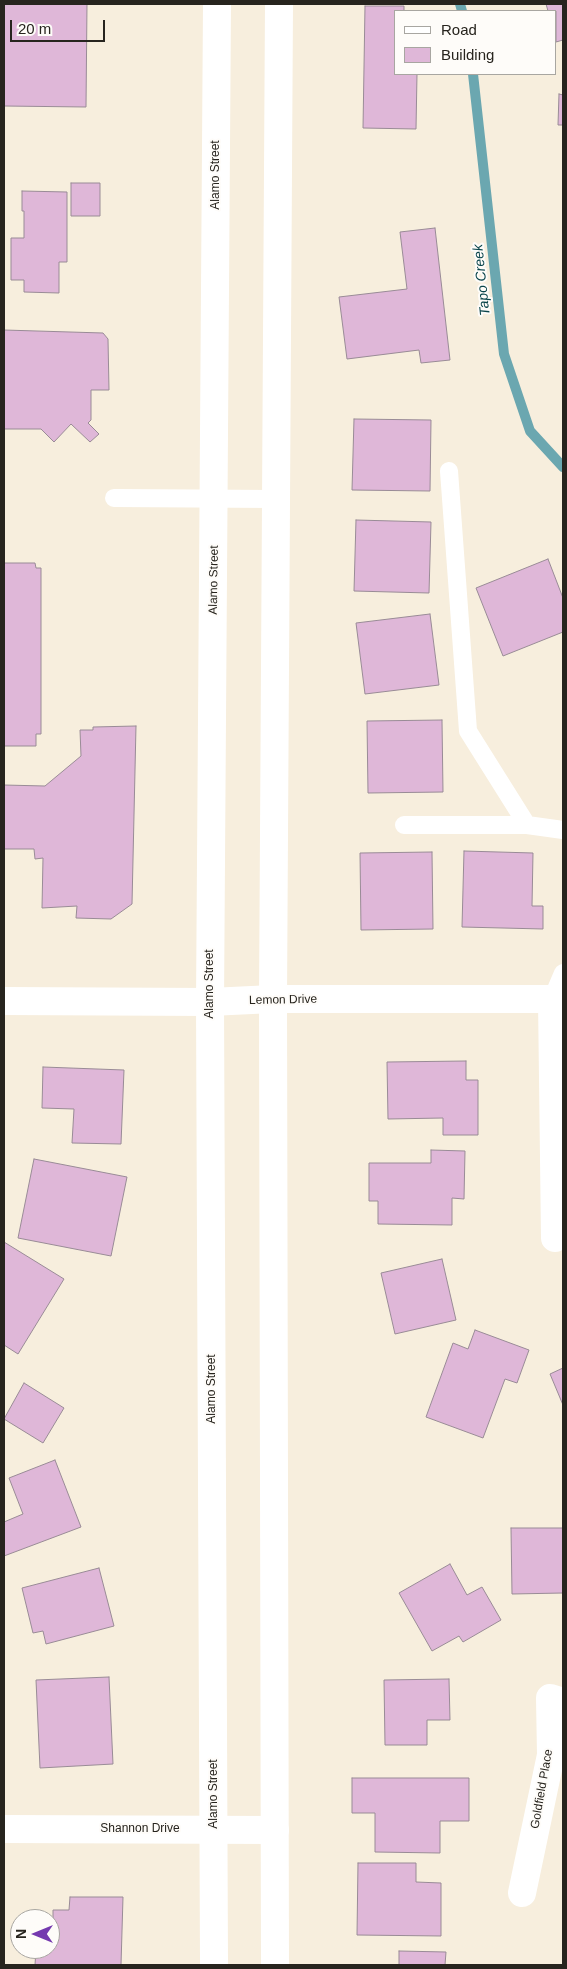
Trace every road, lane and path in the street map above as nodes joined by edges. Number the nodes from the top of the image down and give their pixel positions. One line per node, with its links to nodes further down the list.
1 (217, 4): 5 (main road, Alamo Street)
2 (279, 4): 6 (main road)
3 (450, 471): 8 (lane)
4 (114, 498): 5 (lane)
5 (214, 498): 6 (lane); 14 (main road, Alamo Street)
6 (276, 499): 11 (main road)
7 (404, 825): 8 (lane)
8 (527, 825): 9 (lane)
9 (563, 830)
10 (563, 973): 12 (lane)
11 (273, 998): 12 (main road, Lemon Drive); 14 (main road, Lemon Drive); 19 (main road)
12 (558, 999): 15 (main road)
13 (4, 1001): 14 (main road, Lemon Drive)
14 (210, 1002): 18 (main road, Alamo Street)
15 (555, 1238)
16 (563, 1702): 20 (main road, Goldfield Place)
17 (4, 1829): 18 (main road, Shannon Drive)
18 (214, 1829): 19 (main road, Shannon Drive); 21 (main road, Alamo Street)
19 (275, 1830): 22 (main road)
20 (522, 1893)
21 (214, 1965)
22 (275, 1965)

